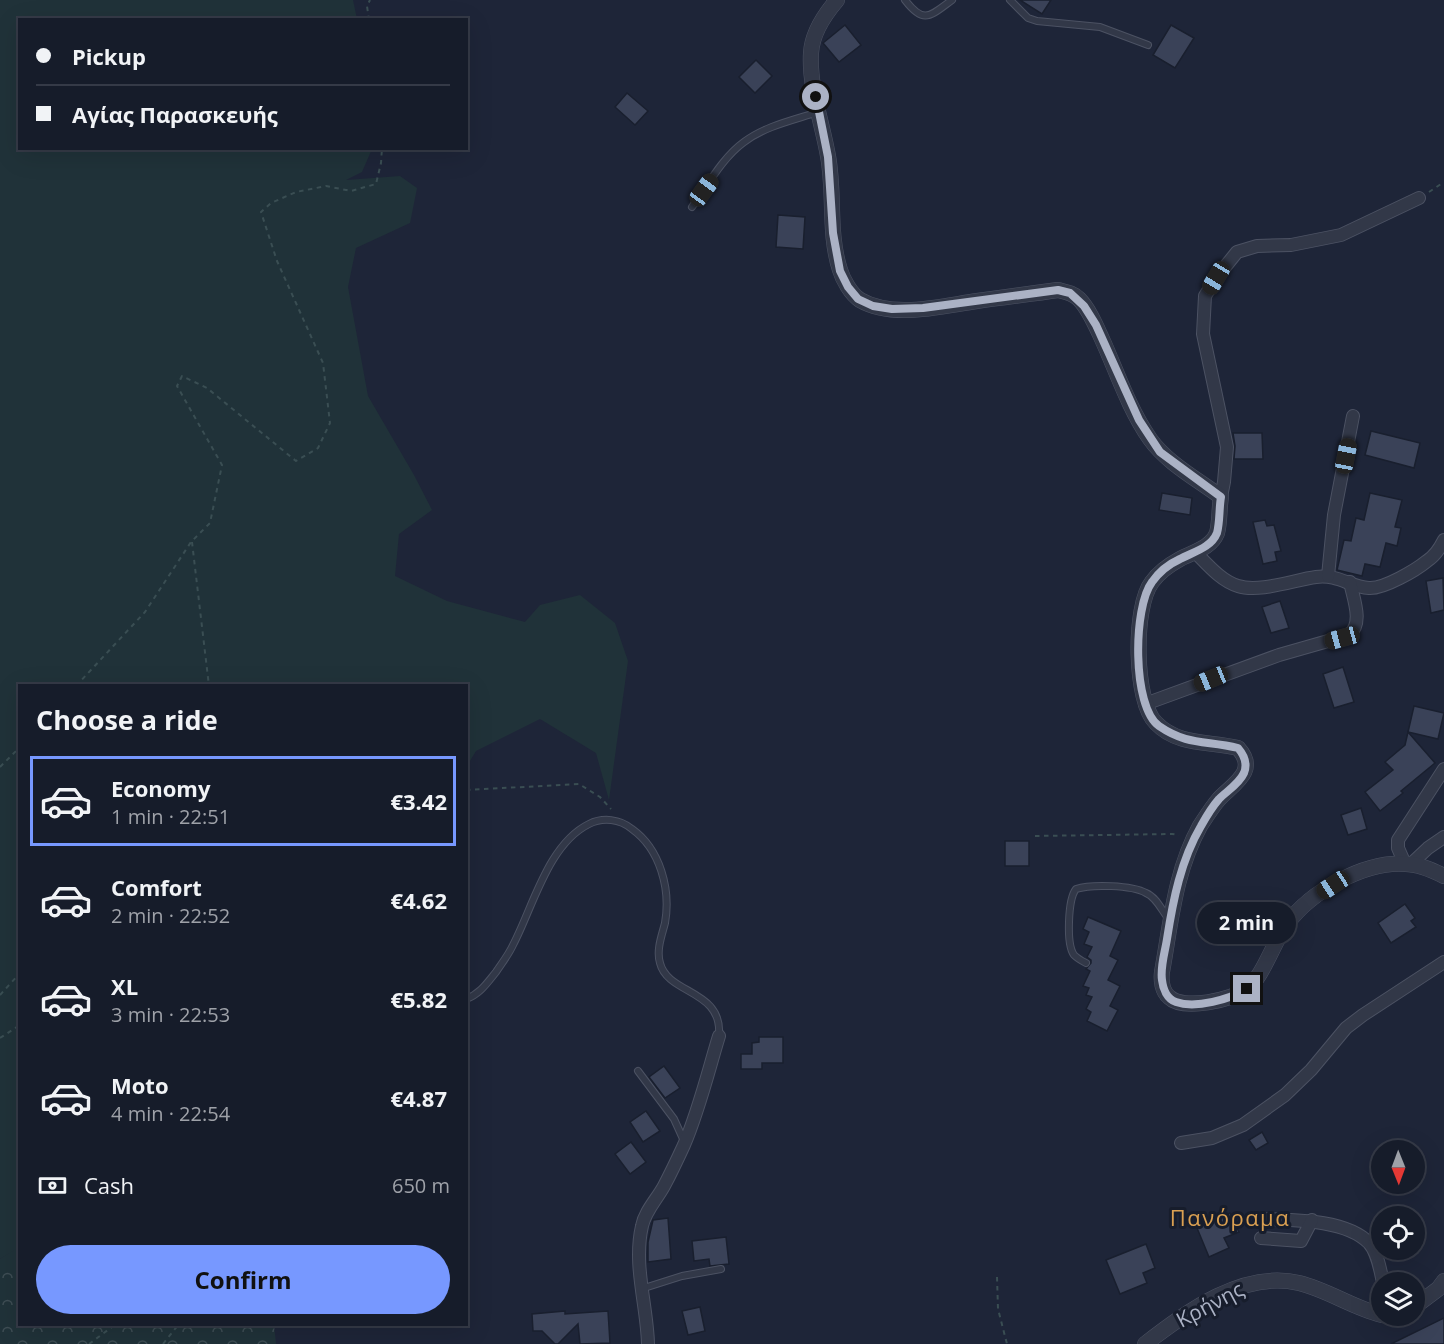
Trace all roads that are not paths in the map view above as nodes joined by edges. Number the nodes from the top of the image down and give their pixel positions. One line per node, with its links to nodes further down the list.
1 (837, 0): 6 (street)
2 (904, 0): 3 (lane)
3 (952, 0)
4 (1010, 0): 5 (lane)
5 (1148, 45)
6 (819, 112): 8 (lane); 10 (street)
7 (1419, 198): 10 (street)
8 (692, 207)
9 (1353, 416): 13 (street)
10 (1221, 497): 12 (street)
11 (1444, 540): 14 (street)
12 (1195, 552): 13 (street); 15 (street)
13 (1328, 576): 14 (street)
14 (1350, 582): 15 (street)
15 (1145, 704): 20 (street)
16 (1444, 770): 18 (street)
17 (1444, 837): 18 (street)
18 (1408, 864): 19 (street); 20 (street)
19 (1444, 876)
20 (1170, 920): 22 (lane)
21 (1444, 962): 27 (street)
22 (1086, 963)
23 (468, 998): 24 (lane)
24 (719, 1036): 26 (street)
25 (638, 1071): 26 (lane)
26 (685, 1143): 34 (street)
27 (1182, 1143)
28 (1261, 1219): 29 (street)
29 (1312, 1220): 30 (street); 32 (street)
30 (1261, 1238)
31 (721, 1269): 34 (lane)
32 (1381, 1272)
33 (1444, 1281): 35 (street)
34 (641, 1289): 37 (street)
35 (1425, 1301)
36 (1371, 1312): 38 (street, Κρήνης)
37 (648, 1344)
38 (1145, 1344)

